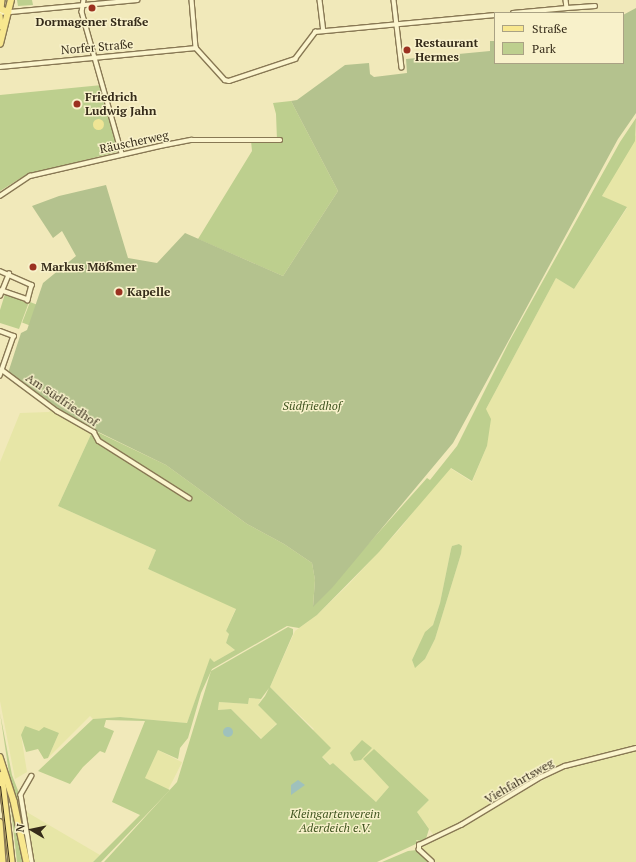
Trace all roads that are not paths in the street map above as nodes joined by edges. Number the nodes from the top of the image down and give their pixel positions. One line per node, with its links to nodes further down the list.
1 (2, 0): 12 (main road)
2 (11, 0): 12 (main road)
3 (84, 0): 9 (street)
4 (137, 0): 9 (street)
5 (192, 0): 20 (street)
6 (320, 0): 17 (street)
7 (394, 0): 16 (street)
8 (566, 0): 11 (street)
9 (83, 5): 12 (street); 21 (street)
10 (595, 6): 11 (street)
11 (567, 8): 13 (street)
12 (8, 12): 14 (street); 18 (main road)
13 (524, 12)
14 (0, 15): 18 (main road)
15 (494, 15): 16 (street)
16 (397, 25): 17 (street); 23 (street)
17 (324, 31): 20 (street)
18 (2, 34): 19 (main road)
19 (0, 44)
20 (196, 48): 21 (street, Norfer Straße)
21 (95, 57): 22 (street, Norfer Straße); 25 (street)
22 (0, 67)
23 (402, 68)
24 (280, 140): 25 (street, Räuscherweg)
25 (122, 154): 26 (street, Räuscherweg)
26 (0, 196)
27 (0, 271): 28 (street)
28 (9, 274): 29 (street); 29 (street)
29 (2, 291): 30 (street)
30 (0, 296)
31 (0, 331): 32 (street)
32 (2, 370): 33 (street); 34 (street, Am Südfriedhof)
33 (0, 376)
34 (189, 498)
35 (636, 748): 43 (street, Viehfahrtsweg)
36 (0, 758): 40 (main road); 41 (main road)
37 (32, 776): 42 (street)
38 (0, 822): 39 (main road)
39 (3, 862)
40 (12, 862)
41 (27, 862)
42 (32, 862)
43 (432, 862)

